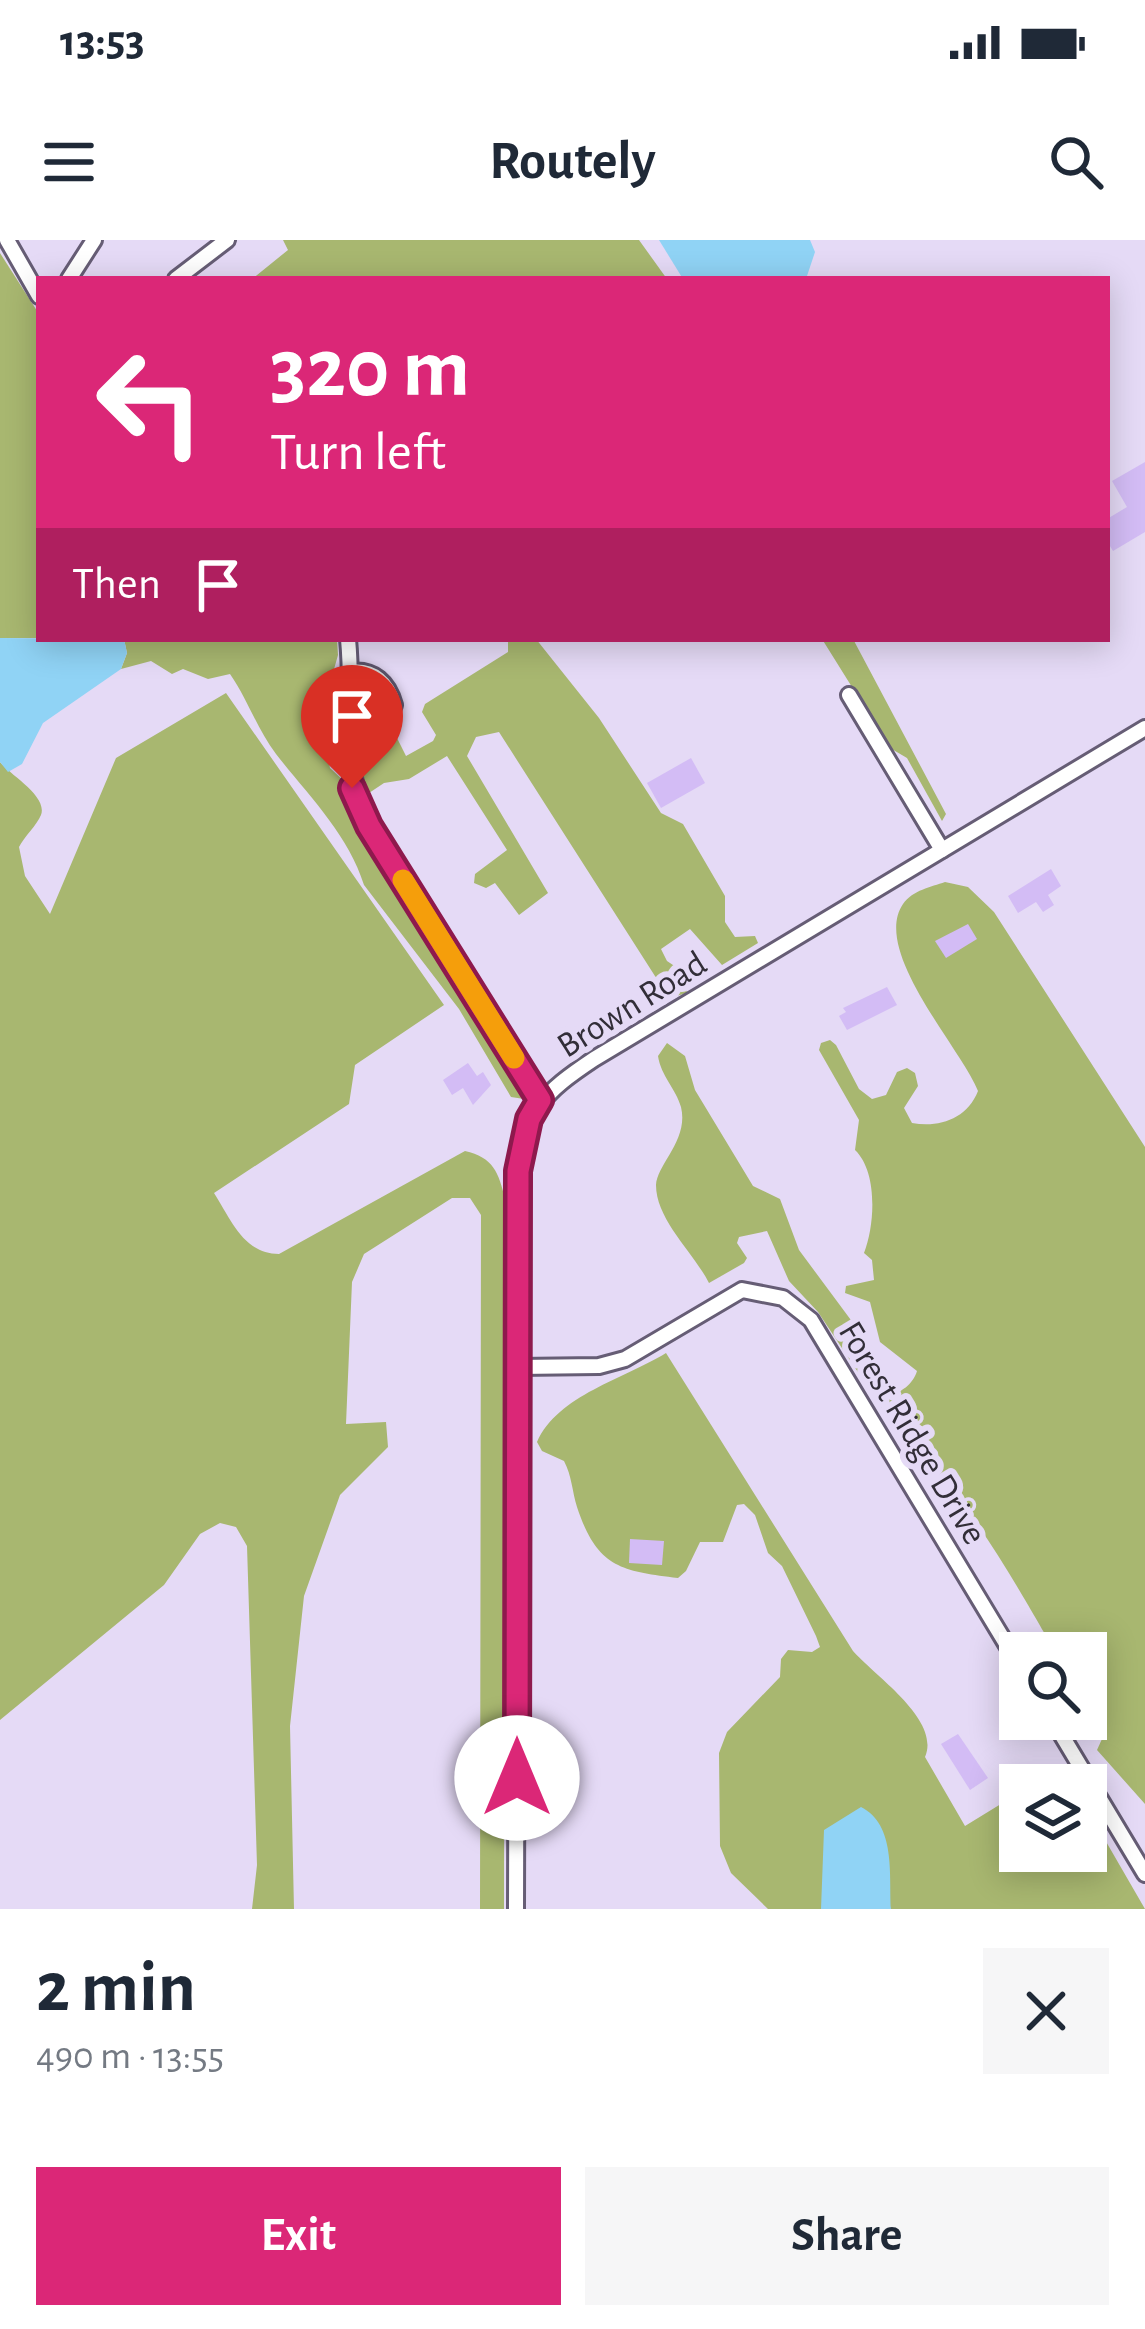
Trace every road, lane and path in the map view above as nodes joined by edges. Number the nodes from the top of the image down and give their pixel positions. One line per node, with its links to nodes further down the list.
1 (7, 240): 6 (street)
2 (94, 240): 4 (street)
3 (227, 240): 5 (street)
4 (71, 276)
5 (180, 276)
6 (36, 291)
7 (348, 642): 8 (street)
8 (350, 672): 11 (street); 11 (street)
9 (849, 695): 12 (street)
10 (1145, 728): 12 (street, Brown Road)
11 (349, 761): 13 (street)
12 (942, 850): 13 (street, Brown Road)
13 (540, 1100): 14 (street, Brown Road)
14 (518, 1367): 15 (street, Forest Ridge Drive); 18 (street, Brown Road)
15 (999, 1632)
16 (1065, 1740): 17 (street)
17 (1145, 1874)
18 (516, 1909)

